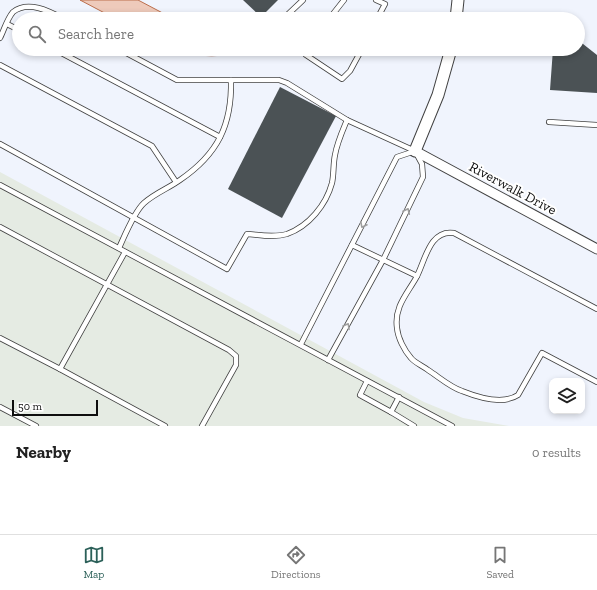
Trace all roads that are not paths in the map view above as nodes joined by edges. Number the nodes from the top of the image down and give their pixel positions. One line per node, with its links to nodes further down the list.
1 (303, 0): 7 (lane)
2 (344, 0): 8 (lane)
3 (376, 0): 9 (lane)
4 (458, 0): 10 (street)
5 (13, 12): 6 (lane)
6 (51, 12)
7 (290, 12)
8 (335, 12)
9 (381, 12)
10 (457, 12)
11 (12, 14): 12 (lane)
12 (7, 24): 13 (lane); 14 (lane)
13 (12, 26)
14 (0, 38)
15 (67, 56): 25 (lane)
16 (132, 56): 21 (lane)
17 (308, 56): 18 (lane)
18 (358, 56)
19 (448, 56): 27 (street)
20 (0, 65): 28 (lane)
21 (231, 80): 22 (lane); 25 (lane)
22 (347, 120): 27 (lane); 30 (lane)
23 (550, 122): 24 (lane)
24 (597, 125)
25 (220, 137): 28 (lane)
26 (0, 144): 30 (lane)
27 (415, 151): 32 (lane, one-way to 32); 34 (street, Riverwalk Drive); 36 (lane, one-way to 27)
28 (176, 182): 30 (lane)
29 (0, 185): 33 (lane)
30 (134, 218): 33 (lane)
31 (0, 227): 38 (lane)
32 (352, 245): 36 (lane); 41 (lane)
33 (119, 248): 35 (lane)
34 (597, 249)
35 (125, 252): 38 (lane); 41 (lane)
36 (383, 260): 37 (lane); 42 (lane, one-way to 36)
37 (417, 276): 39 (lane); 45 (lane)
38 (106, 284): 43 (lane); 51 (lane)
39 (597, 309)
40 (0, 338): 43 (lane)
41 (301, 344): 42 (lane)
42 (328, 360): 44 (lane)
43 (60, 369): 50 (lane)
44 (367, 381): 46 (lane); 48 (lane)
45 (597, 382)
46 (399, 397): 48 (lane); 53 (lane)
47 (0, 407): 49 (lane)
48 (391, 412): 52 (lane)
49 (36, 426)
50 (165, 426)
51 (202, 426)
52 (414, 426)
53 (452, 426)

